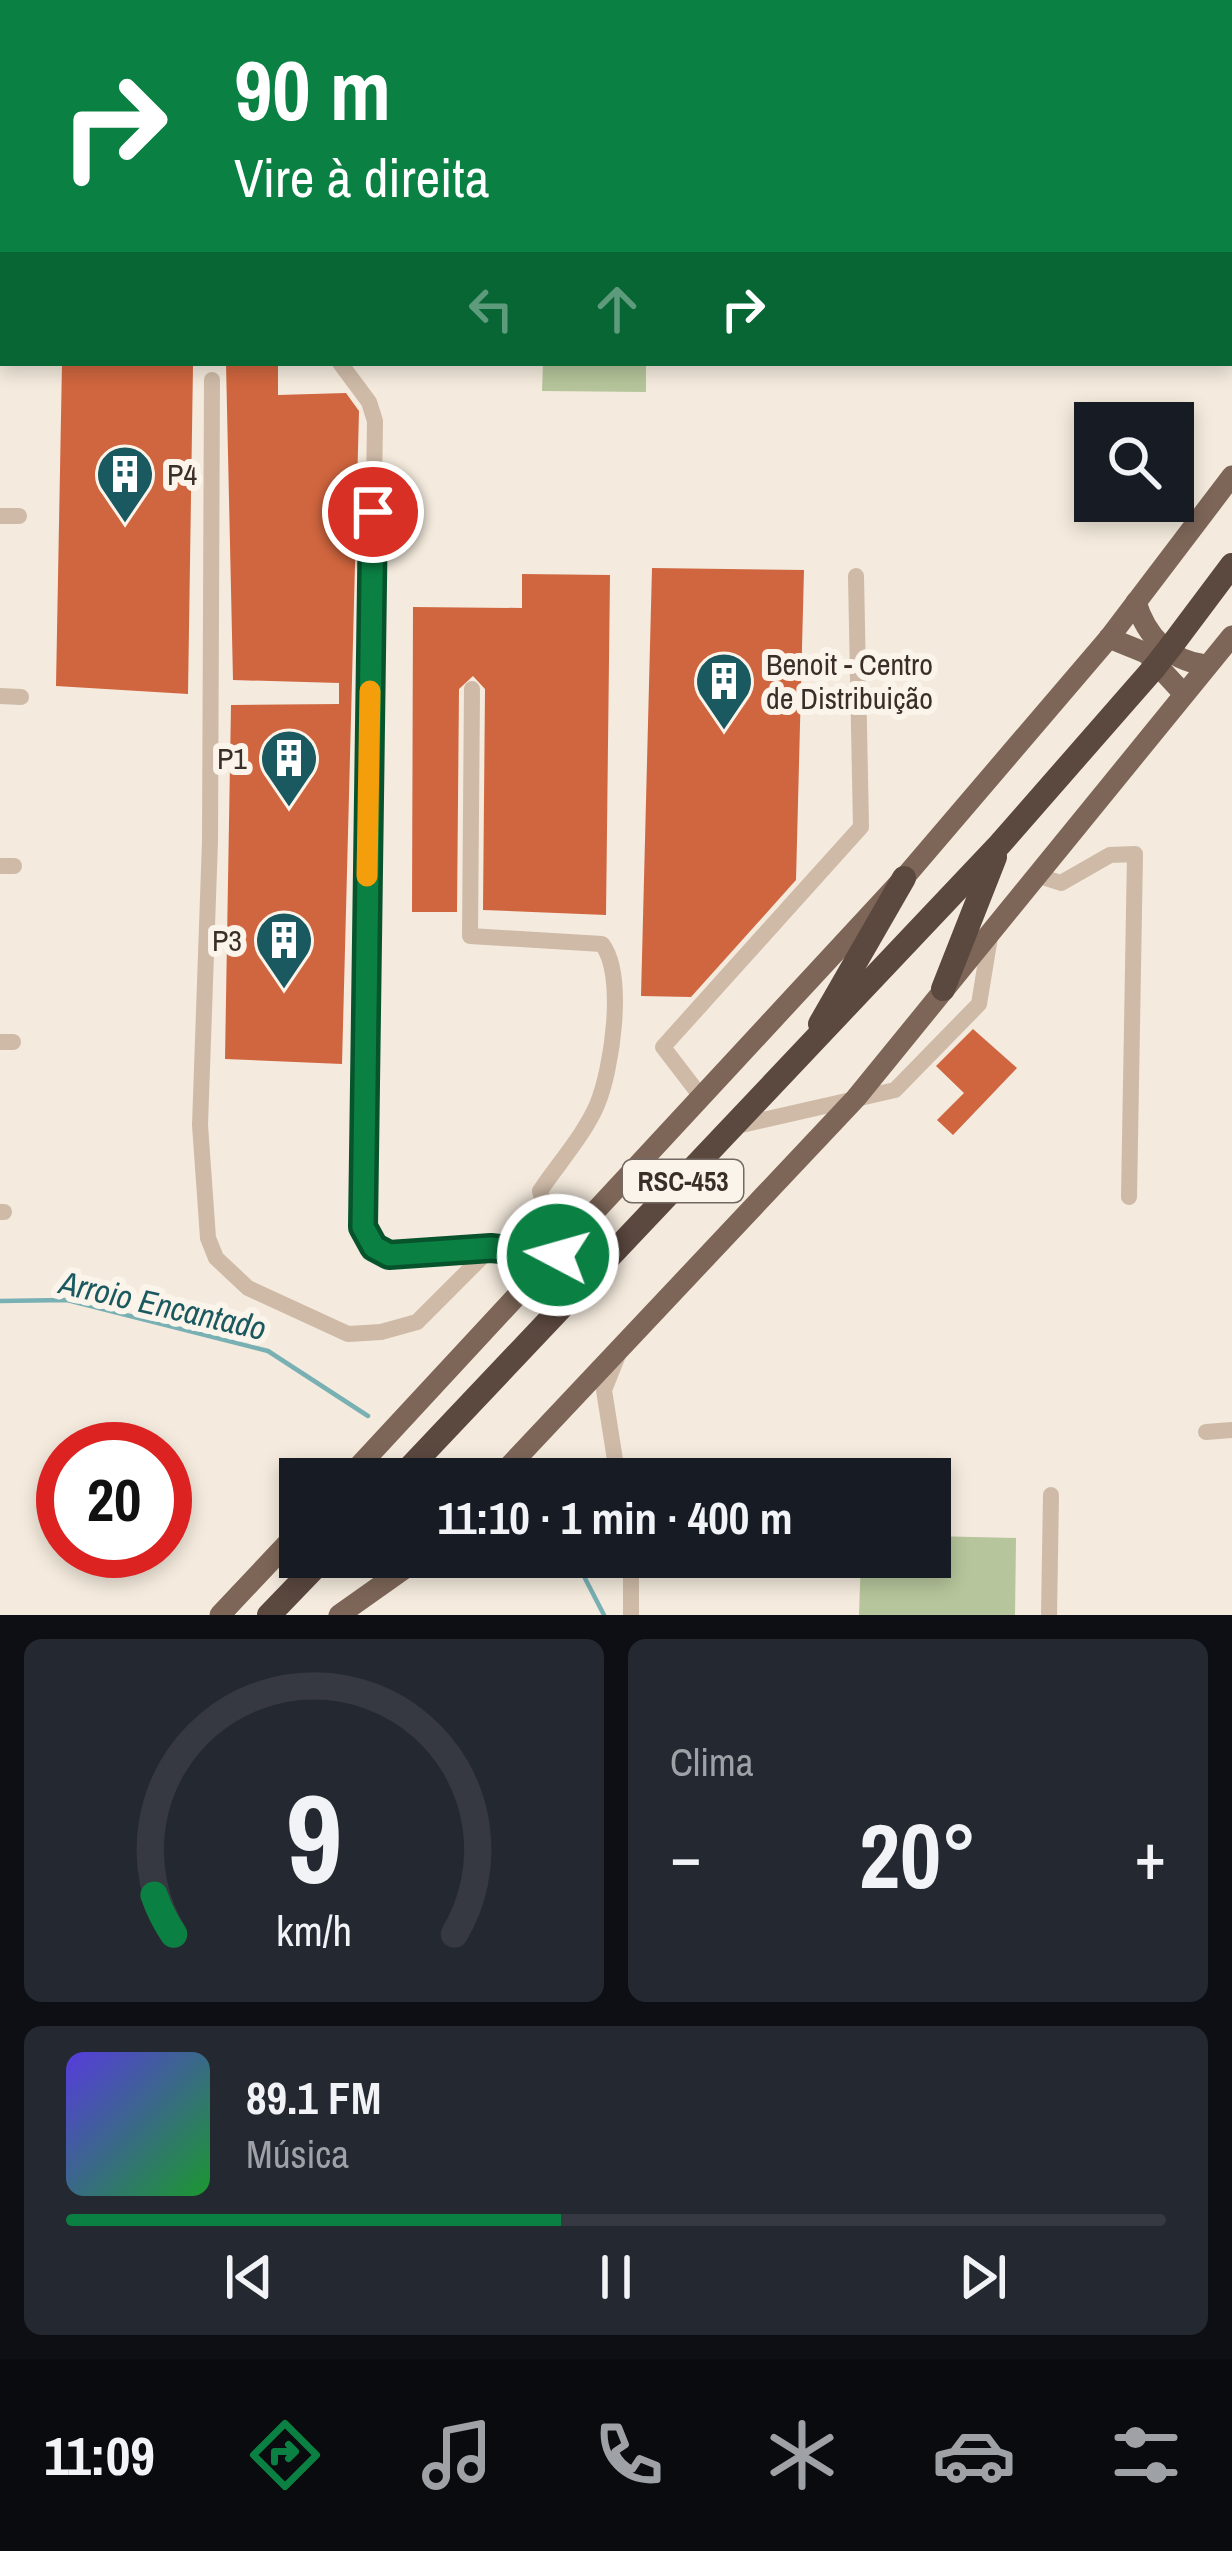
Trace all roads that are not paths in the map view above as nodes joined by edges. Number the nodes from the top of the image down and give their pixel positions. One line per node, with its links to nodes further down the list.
1 (342, 366): 24 (street)
2 (212, 380): 24 (street)
3 (1232, 476): 6 (main road)
4 (1232, 565): 14 (highway, RSC-453, bridge)
5 (856, 576): 20 (street)
6 (1136, 602): 8 (main road); 9 (main road)
7 (1232, 636): 9 (main road)
8 (1109, 638): 11 (main road); 16 (main road)
9 (1204, 664): 11 (main road)
10 (472, 689): 25 (street)
11 (1182, 692): 15 (main road)
12 (0, 696): 13 (street)
13 (21, 697)
14 (1000, 844): 18 (highway); 19 (highway, RSC-453)
15 (1036, 875): 17 (main road); 23 (street)
16 (904, 878): 19 (highway, RSC-453); 20 (main road)
17 (991, 930): 18 (main road); 21 (street)
18 (943, 989): 21 (main road)
19 (805, 1052): 22 (highway, RSC-453)
20 (703, 1098): 25 (main road)
21 (856, 1099): 22 (street); 26 (main road)
22 (737, 1126): 30 (highway, RSC-453)
23 (1129, 1197)
24 (491, 1248): 25 (street)
25 (558, 1255): 29 (main road)
26 (619, 1354): 31 (main road); 32 (street)
27 (1232, 1430): 28 (street)
28 (1206, 1432)
29 (366, 1458)
30 (419, 1458)
31 (517, 1458)
32 (615, 1458)
33 (1051, 1495): 44 (street)
34 (279, 1552): 39 (main road)
35 (305, 1578): 40 (highway)
36 (391, 1578): 41 (main road)
37 (402, 1578): 42 (main road)
38 (631, 1578): 43 (street)
39 (220, 1615)
40 (269, 1615)
41 (339, 1615)
42 (369, 1615)
43 (631, 1615)
44 (1049, 1615)

